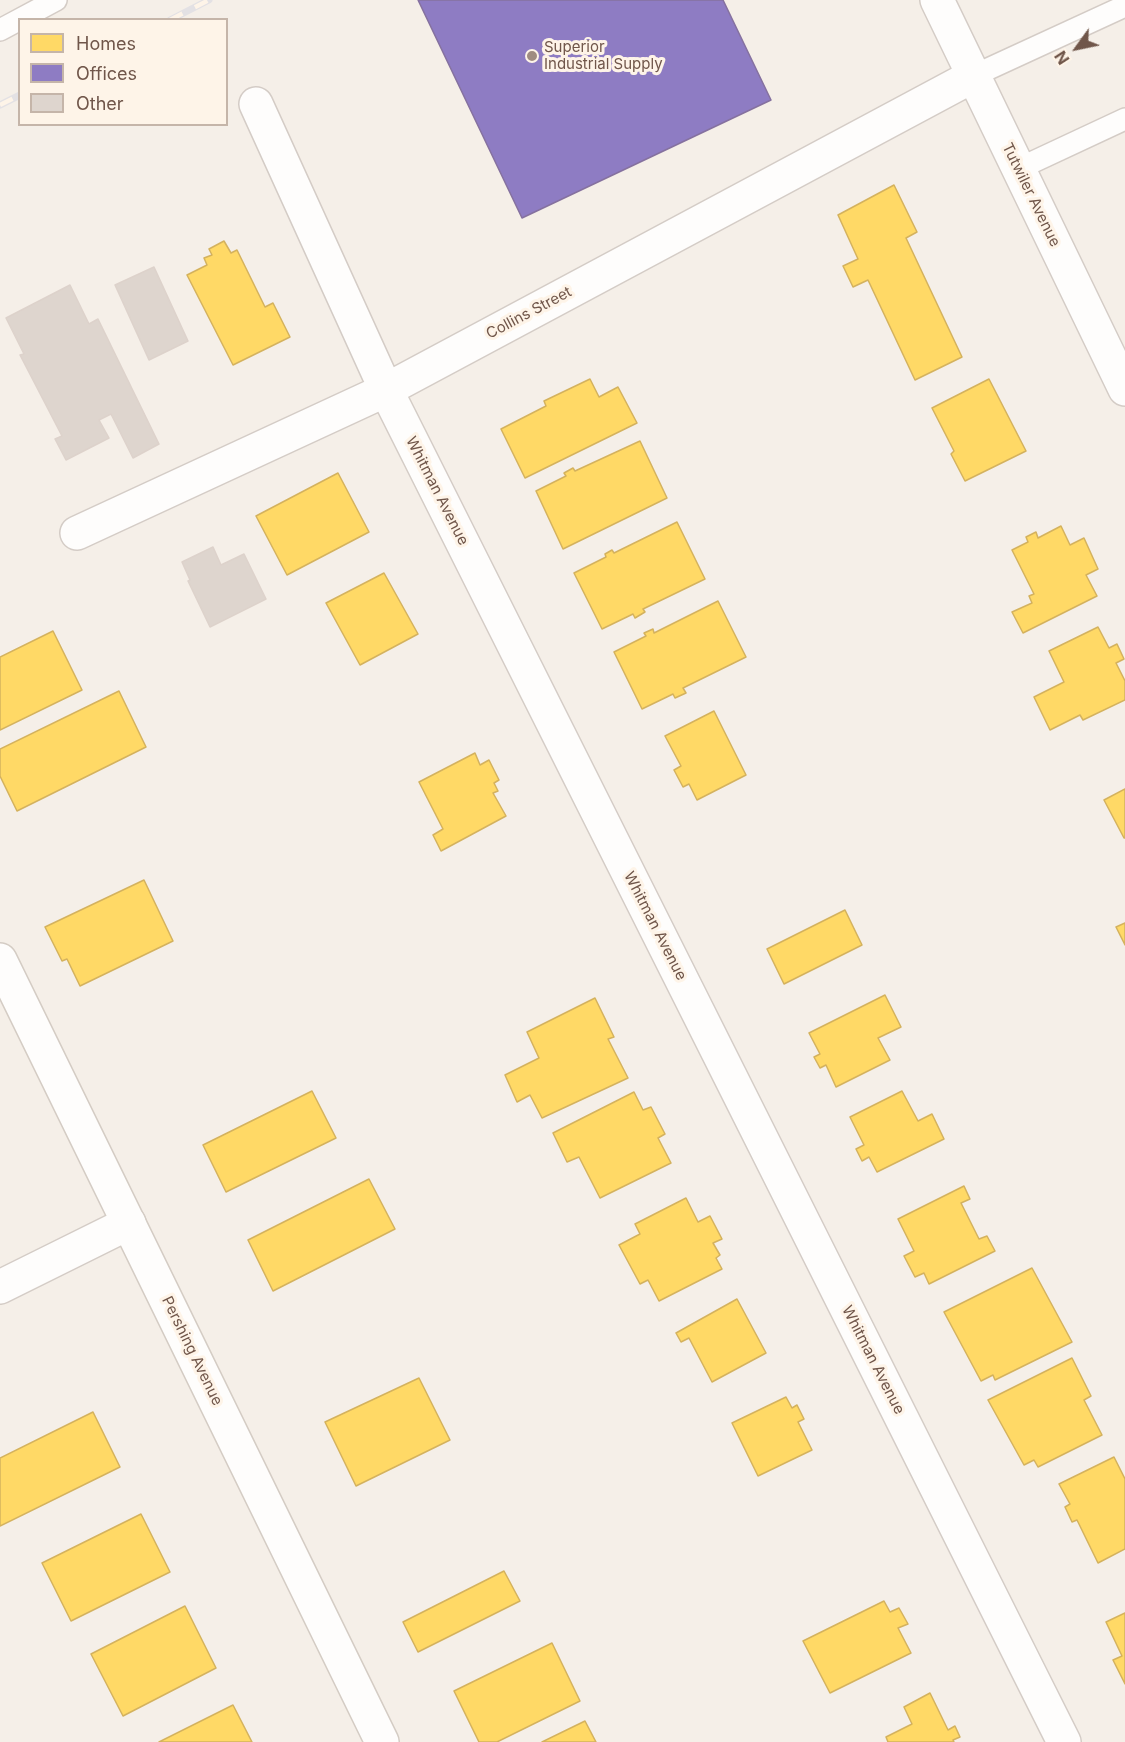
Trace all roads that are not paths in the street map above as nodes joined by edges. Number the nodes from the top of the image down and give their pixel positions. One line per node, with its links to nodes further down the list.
1 (56, 0): 4 (lane)
2 (937, 0): 7 (street, Tutwiler Avenue)
3 (1125, 6): 7 (lane)
4 (22, 18)
5 (18, 20): 6 (lane)
6 (0, 30)
7 (973, 76): 10 (street, Tutwiler Avenue); 12 (street, Collins Street)
8 (256, 104): 12 (street, Whitman Avenue)
9 (1125, 119): 10 (lane)
10 (1018, 169): 11 (street, Tutwiler Avenue)
11 (1125, 389)
12 (386, 390): 13 (street, Collins Street); 18 (street, Whitman Avenue)
13 (77, 532)
14 (0, 960): 15 (street, Pershing Avenue)
15 (129, 1223): 16 (street); 17 (street, Pershing Avenue)
16 (0, 1287)
17 (382, 1742)
18 (1064, 1742)

